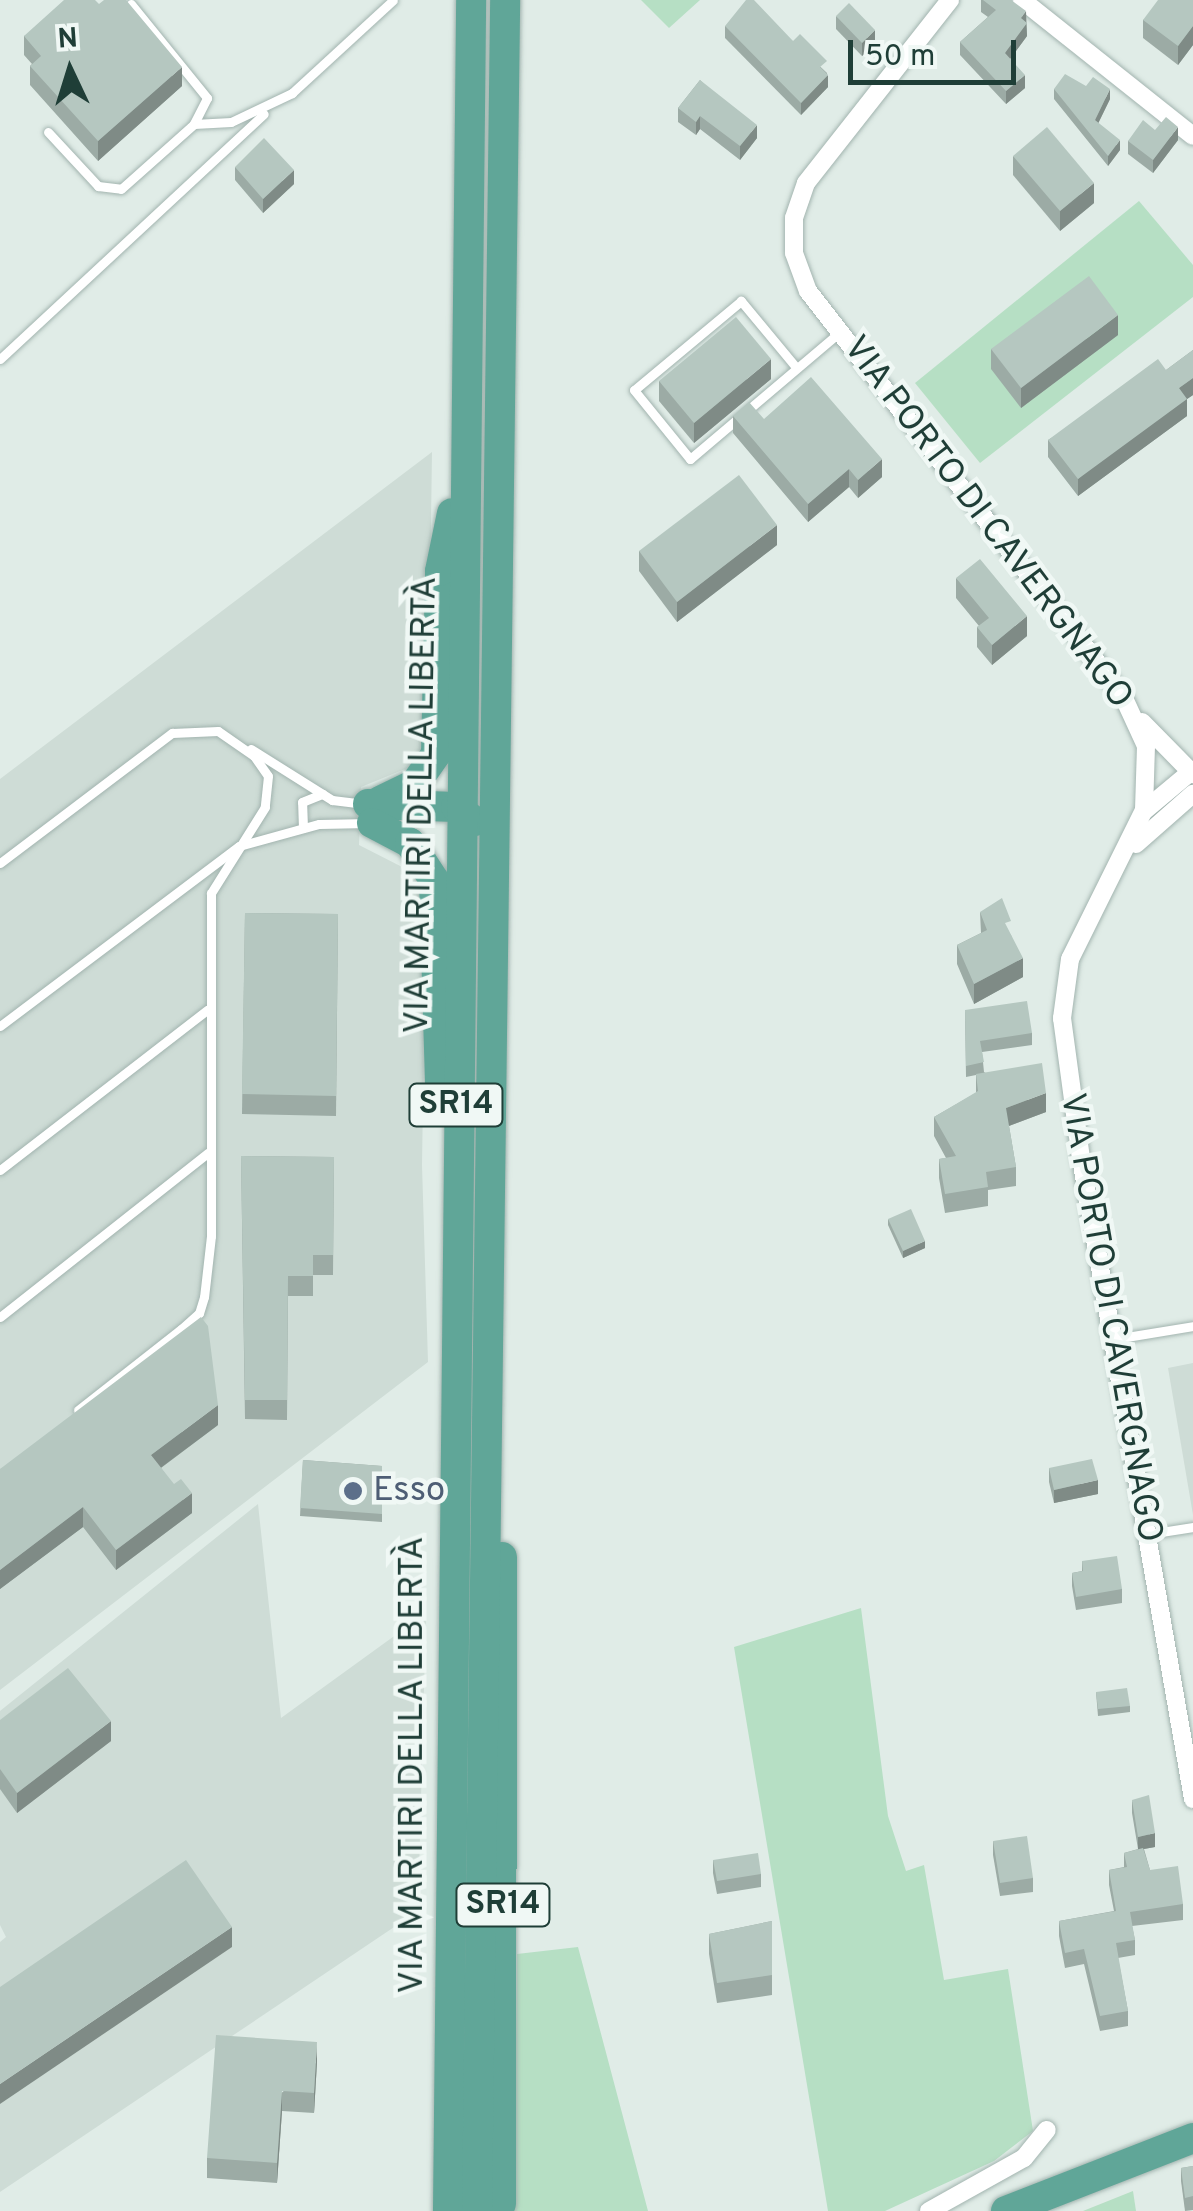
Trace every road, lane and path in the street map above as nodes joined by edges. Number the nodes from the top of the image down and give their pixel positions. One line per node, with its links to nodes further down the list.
1 (393, 0): 7 (lane)
2 (472, 0): 14 (main road, VIA MARTIRI DELLA LIBERTÀ / SR14)
3 (505, 0): 15 (main road, VIA MARTIRI DELLA LIBERTÀ / SR14)
4 (950, 0): 11 (street, VIA PORTO DI CAVERGNAGO)
5 (1022, 0): 10 (street)
6 (131, 4): 8 (lane)
7 (270, 109): 8 (lane); 12 (lane)
8 (194, 124): 9 (lane)
9 (48, 132)
10 (1193, 136)
11 (840, 332): 13 (lane); 16 (street, VIA PORTO DI CAVERGNAGO)
12 (0, 358)
13 (795, 366): 13 (lane)
14 (464, 477): 22 (main road); 23 (main road, VIA MARTIRI DELLA LIBERTÀ / SR14)
15 (498, 521): 23 (main road); 33 (main road, VIA MARTIRI DELLA LIBERTÀ / SR14)
16 (1134, 714): 18 (street); 21 (street, VIA PORTO DI CAVERGNAGO)
17 (238, 742): 19 (lane); 25 (lane); 27 (lane)
18 (1192, 772): 21 (street)
19 (322, 794): 22 (lane); 24 (lane)
20 (1193, 794): 26 (street)
21 (1144, 811): 26 (street, VIA PORTO DI CAVERGNAGO)
22 (370, 813): 23 (main road); 24 (lane); 31 (main road)
23 (462, 814): 31 (main road, VIA MARTIRI DELLA LIBERTÀ / SR14); 33 (main road)
24 (303, 828): 25 (lane)
25 (239, 846): 28 (lane); 29 (lane)
26 (1122, 858): 36 (street, VIA PORTO DI CAVERGNAGO)
27 (0, 863)
28 (207, 1010): 30 (lane); 32 (lane)
29 (0, 1026)
30 (208, 1153): 34 (lane); 37 (lane)
31 (455, 1165): 44 (main road, VIA MARTIRI DELLA LIBERTÀ / SR14)
32 (0, 1170)
33 (492, 1176): 43 (main road, VIA MARTIRI DELLA LIBERTÀ / SR14)
34 (0, 1317)
35 (1193, 1326): 36 (lane)
36 (1114, 1338): 39 (street, VIA PORTO DI CAVERGNAGO)
37 (60, 1424)
38 (1193, 1526): 39 (lane)
39 (1148, 1534): 40 (street, VIA PORTO DI CAVERGNAGO)
40 (1193, 1799)
41 (1047, 2130): 45 (street)
42 (1193, 2138): 46 (main road)
43 (489, 2207)
44 (448, 2211)
45 (929, 2211)
46 (1006, 2211)

